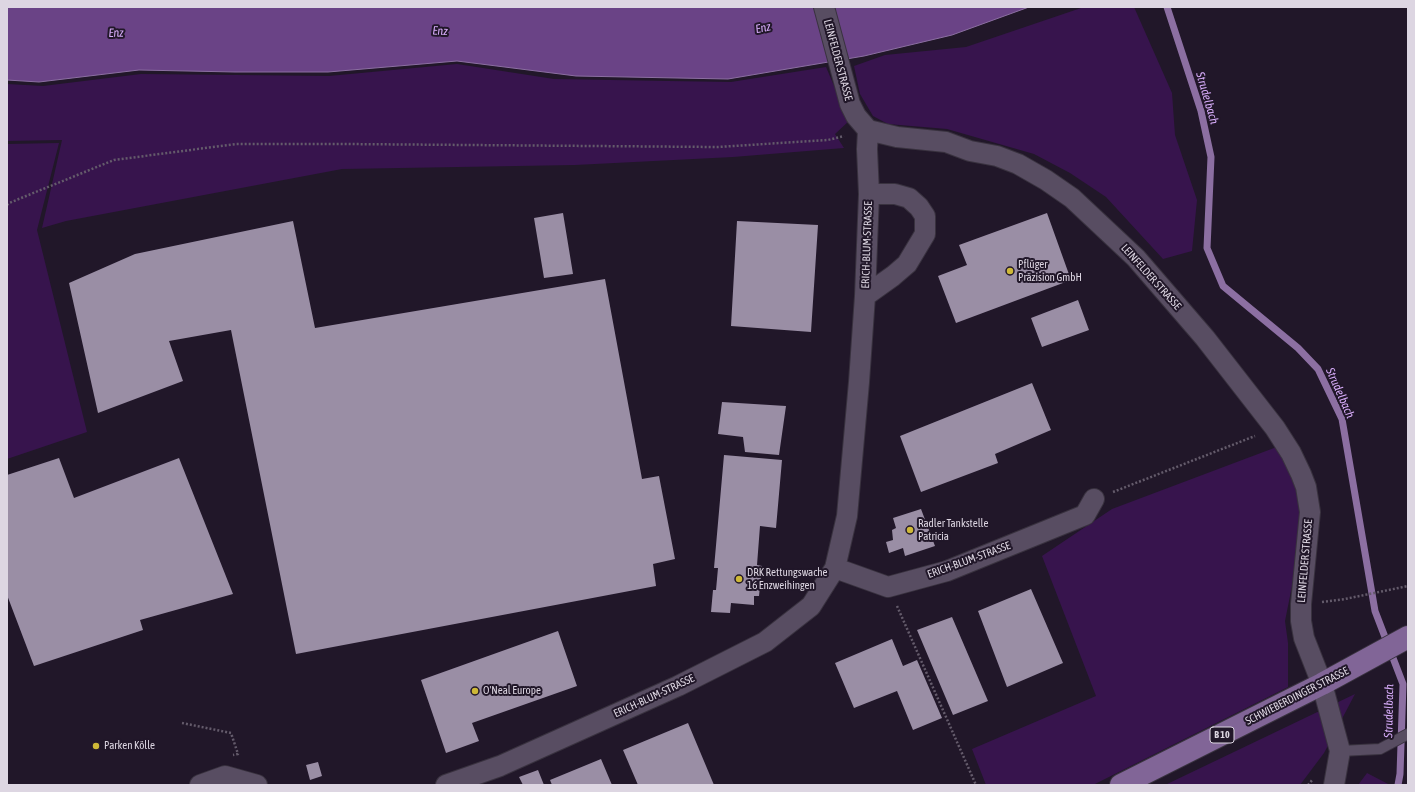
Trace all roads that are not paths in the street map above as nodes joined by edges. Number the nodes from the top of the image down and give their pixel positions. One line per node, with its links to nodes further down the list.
1 (824, 7): 2 (street, LEINFELDER STRASSE)
2 (868, 130): 3 (street, ERICH-BLUM-STRASSE); 8 (street, LEINFELDER STRASSE)
3 (869, 194): 4 (street, ERICH-BLUM-STRASSE); 4 (street, ERICH-BLUM-STRASSE)
4 (865, 296): 6 (street, ERICH-BLUM-STRASSE)
5 (1094, 499): 6 (street, ERICH-BLUM-STRASSE)
6 (835, 568): 13 (street, ERICH-BLUM-STRASSE)
7 (1408, 637): 8 (main road, SCHWIEBERDINGER STRASSE / B 10)
8 (1322, 684): 10 (street, LEINFELDER STRASSE); 14 (main road, SCHWIEBERDINGER STRASSE / B 10)
9 (1408, 734): 10 (lane)
10 (1340, 751): 15 (street)
11 (249, 784): 12 (street)
12 (200, 785)
13 (446, 785)
14 (1122, 785)
15 (1334, 785)

